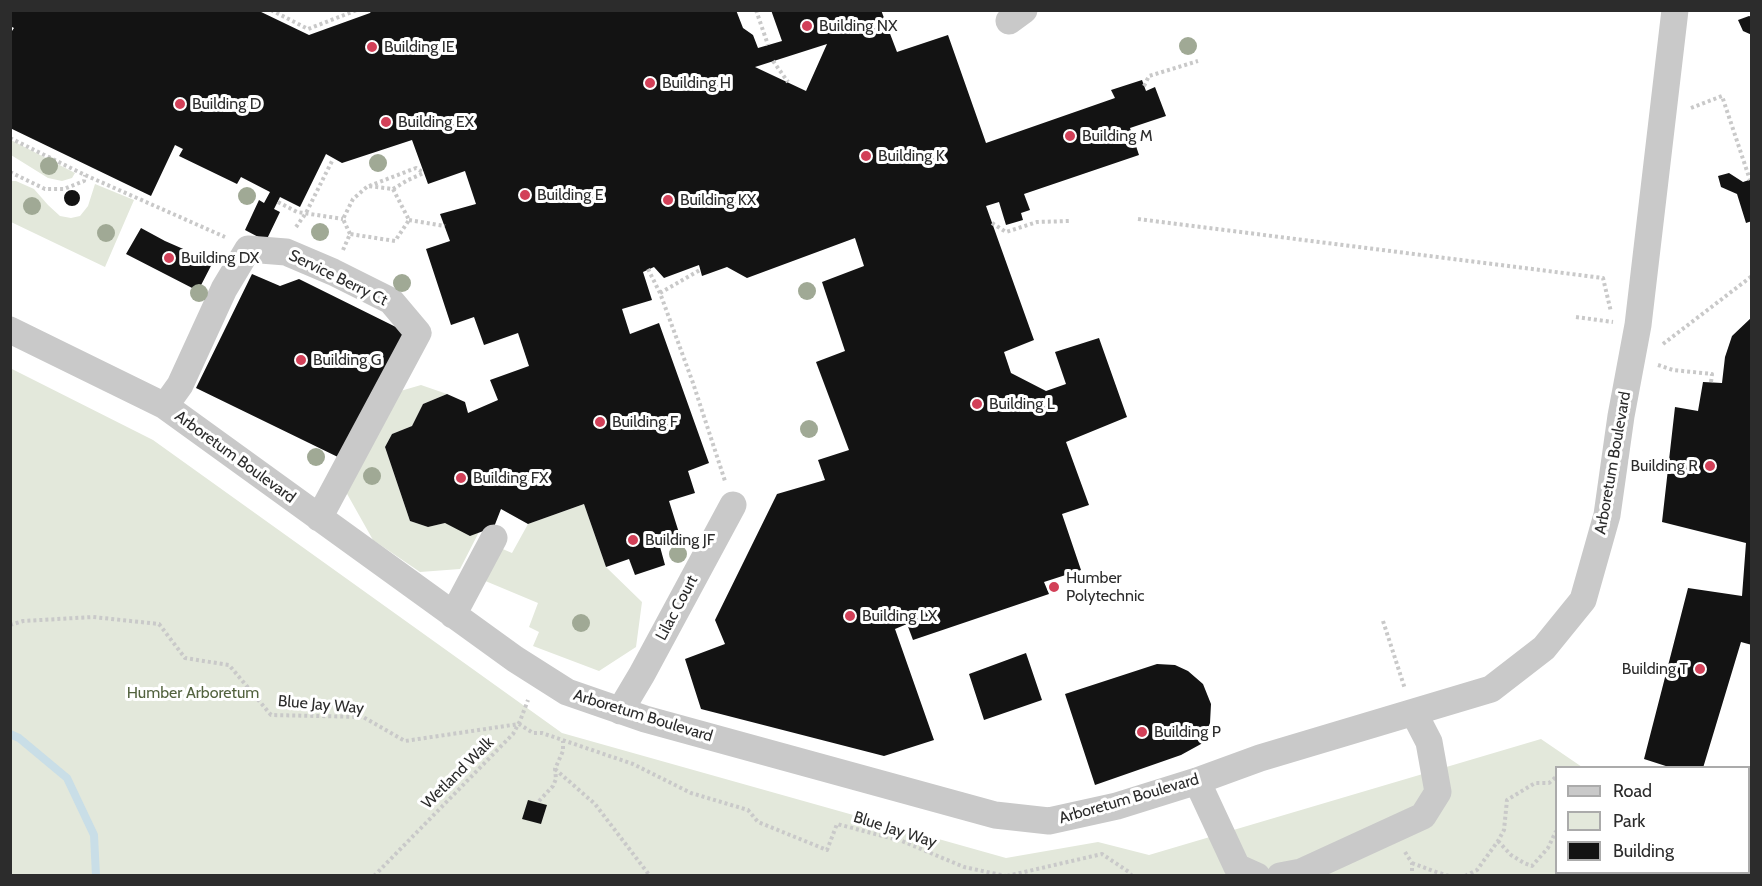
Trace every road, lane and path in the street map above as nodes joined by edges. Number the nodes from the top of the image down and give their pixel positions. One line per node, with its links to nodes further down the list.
1 (271, 10): 2 (path)
2 (357, 10)
3 (756, 10): 5 (path)
4 (1675, 10): 48 (lane, Arboretum Boulevard)
5 (768, 45)
6 (773, 61): 8 (path)
7 (1198, 61): 9 (path)
8 (788, 82)
9 (1144, 86)
10 (1691, 108): 15 (path)
11 (10, 138): 14 (path)
12 (333, 159): 19 (path)
13 (10, 172): 14 (path)
14 (85, 175): 28 (path)
15 (1750, 180)
16 (368, 186): 17 (path); 17 (path); 20 (path)
17 (393, 189): 22 (path)
18 (278, 202): 19 (path)
19 (306, 213): 20 (path); 26 (path)
20 (343, 219): 27 (path)
21 (1138, 219): 34 (path)
22 (409, 220): 25 (path); 27 (path)
23 (1069, 221): 24 (path)
24 (992, 223)
25 (445, 226)
26 (293, 232)
27 (350, 234): 31 (path)
28 (229, 238)
29 (648, 269): 33 (path)
30 (700, 270): 33 (path)
31 (333, 272): 39 (lane, Service Berry Ct); 41 (lane, Service Berry Ct)
32 (1752, 276): 36 (path)
33 (660, 293): 40 (path)
34 (1576, 316)
35 (10, 330): 39 (lane, Arboretum Boulevard)
36 (1662, 344)
37 (1712, 374): 38 (path)
38 (1711, 382)
39 (165, 406): 41 (lane, Arboretum Boulevard)
40 (733, 505): 47 (lane, Lilac Court)
41 (319, 518): 43 (lane, Arboretum Boulevard)
42 (494, 538): 43 (lane)
43 (453, 615): 46 (lane, Arboretum Boulevard)
44 (1383, 621): 48 (path)
45 (10, 625): 49 (path, Blue Jay Way)
46 (538, 674): 47 (lane, Arboretum Boulevard); 49 (path, Wetland Walk)
47 (620, 711): 53 (lane, Arboretum Boulevard)
48 (1414, 713): 53 (lane, Arboretum Boulevard); 63 (lane)
49 (519, 724): 50 (path); 58 (path, Wetland Walk)
50 (564, 741): 51 (path); 60 (path, Blue Jay Way)
51 (555, 769): 54 (path); 59 (path)
52 (1555, 778): 56 (path)
53 (1197, 781): 62 (lane)
54 (540, 801)
55 (1555, 835): 56 (path)
56 (1498, 841): 65 (path)
57 (1412, 863): 64 (path)
58 (374, 876)
59 (650, 876)
60 (1007, 876): 61 (path, Blue Jay Way)
61 (1132, 876)
62 (1257, 876)
63 (1280, 876)
64 (1449, 876)
65 (1465, 876)

